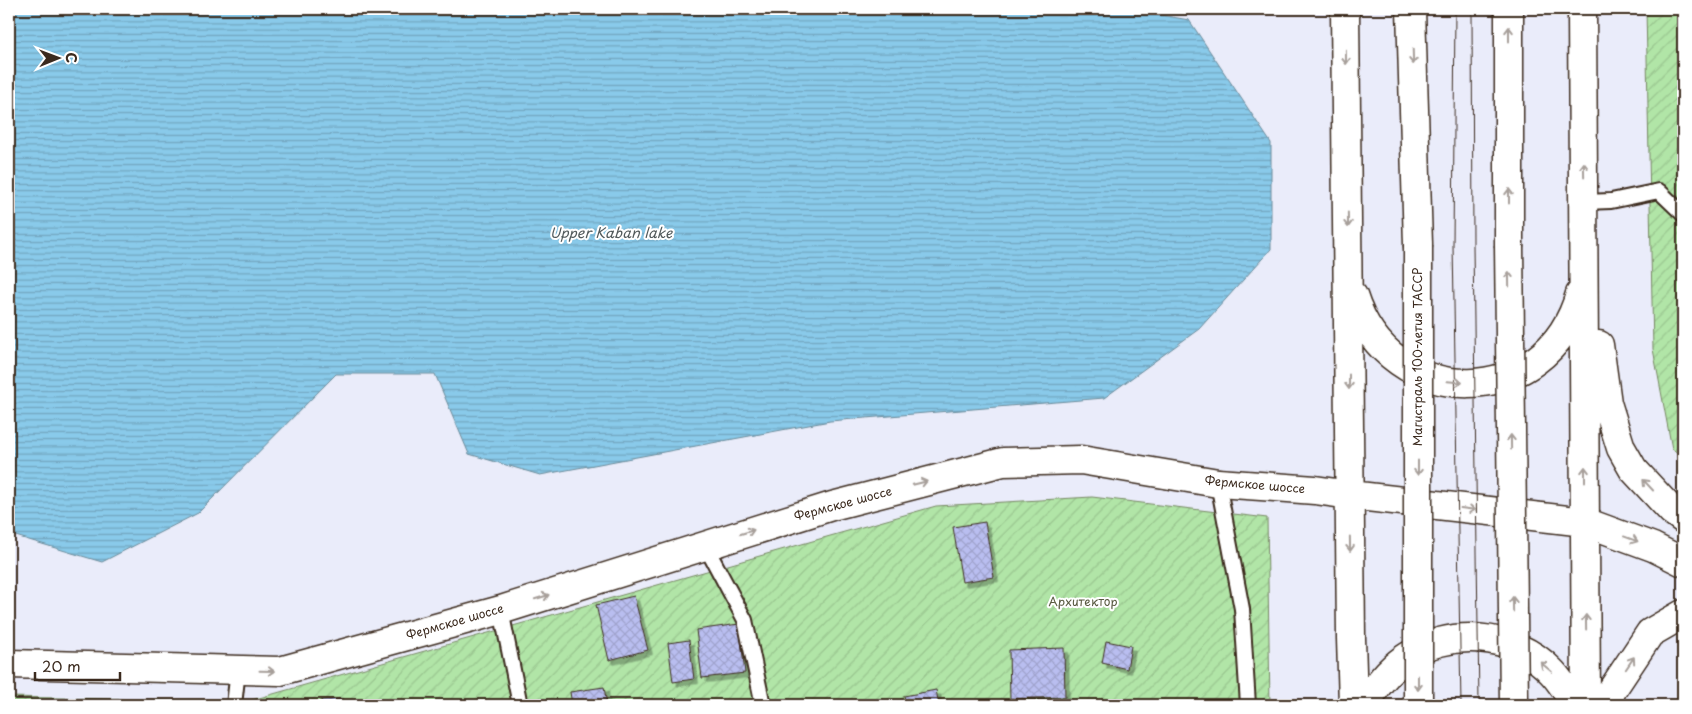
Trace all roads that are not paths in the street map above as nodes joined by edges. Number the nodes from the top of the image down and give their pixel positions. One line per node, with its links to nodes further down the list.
1 (1345, 9): 8 (main road, one-way to 8)
2 (1411, 9): 25 (main road, Магистраль 100-летия ТАССР, one-way to 25, bridge)
3 (1509, 9): 26 (main road, one-way to 3, bridge)
4 (1582, 9): 5 (main road, one-way to 4)
5 (1584, 210): 6 (lane); 7 (main road); 11 (main road, one-way to 5)
6 (1683, 214)
7 (1584, 264): 8 (main road, one-way to 7); 12 (main road, one-way to 7)
8 (1349, 267): 10 (main road, one-way to 10)
9 (1218, 483): 10 (main road, Фермское шоссе); 13 (main road, Фермское шоссе, one-way to 9); 22 (lane)
10 (1350, 495): 12 (main road, Фермское шоссе, one-way to 12); 23 (main road, one-way to 23)
11 (1683, 519)
12 (1585, 522): 14 (main road, Фермское шоссе, one-way to 14); 28 (main road, one-way to 12)
13 (705, 545): 15 (main road, Фермское шоссе, one-way to 13); 21 (lane)
14 (1683, 562)
15 (501, 610): 18 (main road, Фермское шоссе, one-way to 15); 20 (lane)
16 (1683, 614): 29 (main road, one-way to 16)
17 (9, 664): 18 (main road, Фермское шоссе)
18 (238, 670): 19 (lane)
19 (234, 705)
20 (520, 705)
21 (763, 705)
22 (1248, 705)
23 (1353, 705)
24 (1365, 705): 27 (main road, one-way to 24)
25 (1418, 705)
26 (1514, 705)
27 (1575, 705)
28 (1586, 705)
29 (1606, 705)

